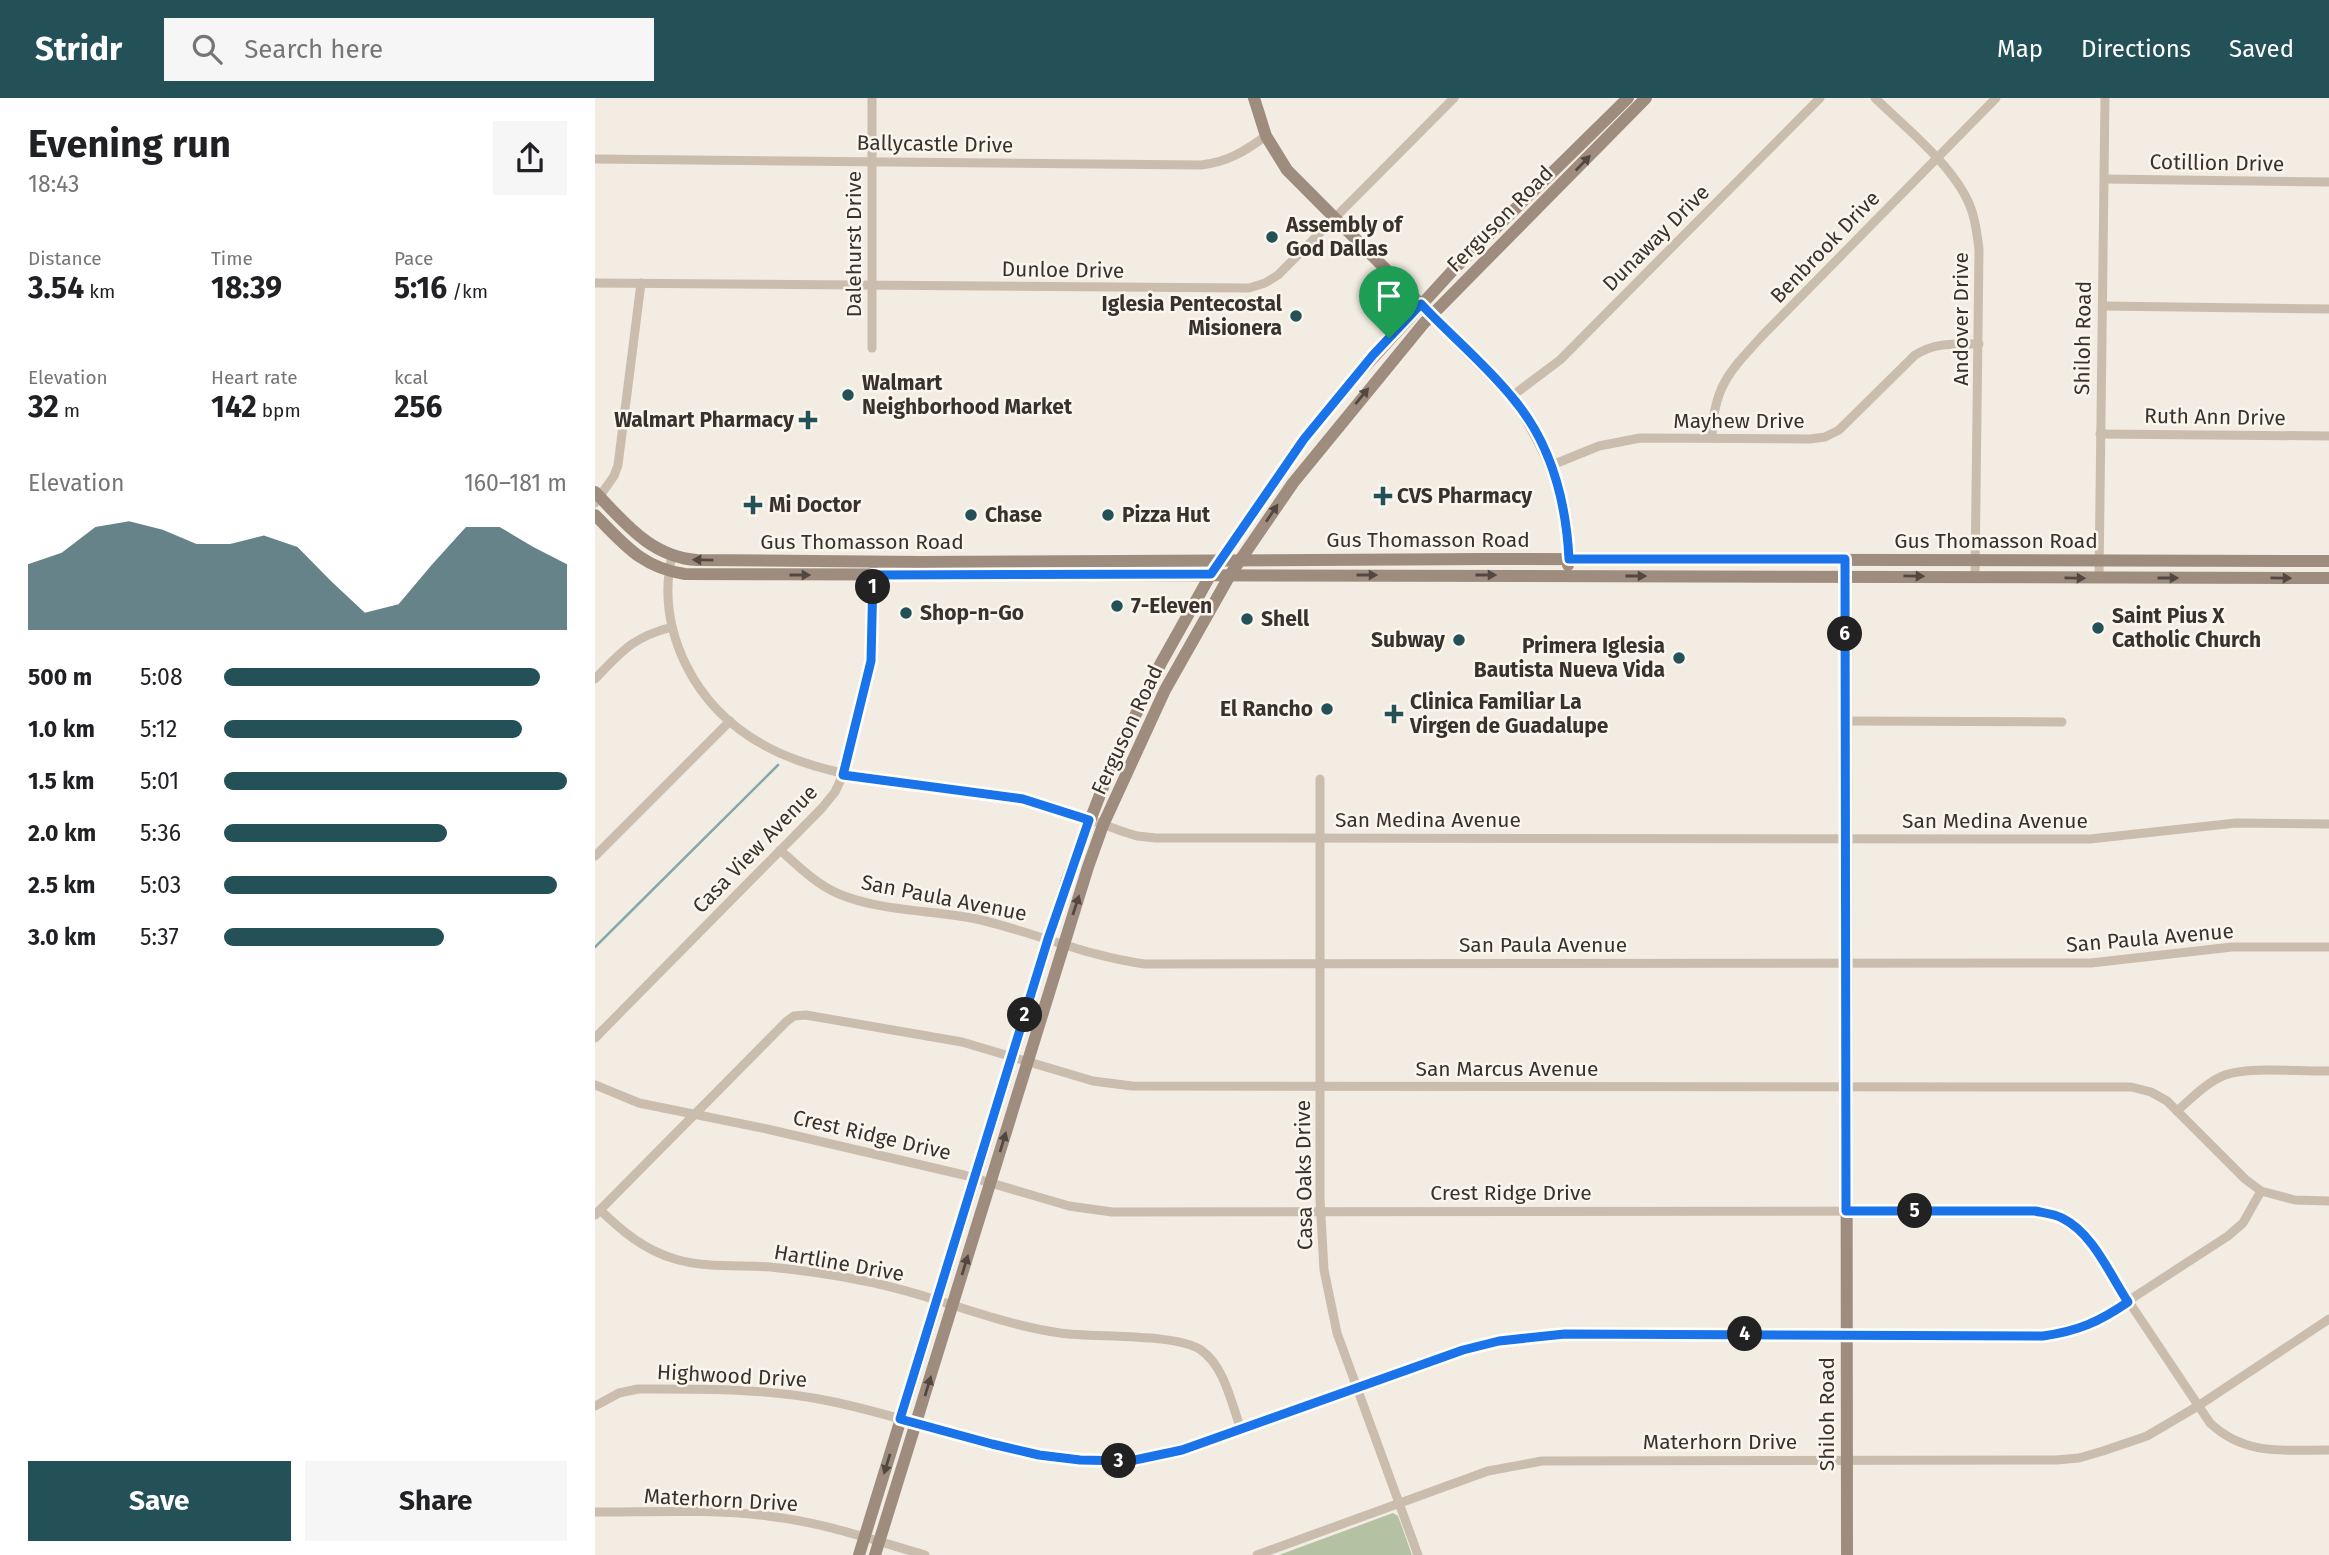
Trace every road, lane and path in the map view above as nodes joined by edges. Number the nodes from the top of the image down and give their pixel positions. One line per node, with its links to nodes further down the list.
1 (871, 98): 14 (street, Dalehurst Drive)
2 (1254, 98): 11 (main road)
3 (1454, 98): 17 (street, Dunloe Drive)
4 (1628, 98): 10 (main road, Ferguson Road)
5 (1646, 98): 10 (main road, Ferguson Road)
6 (1820, 98): 27 (street, Dunaway Drive)
7 (1875, 98): 12 (street, Andover Drive)
8 (1996, 98): 12 (street, Benbrook Drive)
9 (2105, 98): 15 (street, Shiloh Road)
10 (1611, 124): 21 (main road, Ferguson Road); 24 (main road, Ferguson Road, one-way to 10)
11 (1266, 136): 14 (street, Ballycastle Drive); 17 (main road)
12 (1936, 158): 25 (street, Andover Drive); 30 (street, Benbrook Drive)
13 (595, 159): 14 (street, Ballycastle Drive)
14 (872, 160): 20 (street, Dalehurst Drive)
15 (2105, 179): 16 (street, Cotillion Drive); 22 (street, Shiloh Road)
16 (2329, 182)
17 (1334, 219): 20 (street, Dunloe Drive); 21 (main road)
18 (595, 283): 19 (street, Dunloe Drive)
19 (641, 283): 20 (street, Dunloe Drive); 32 (street)
20 (872, 285): 26 (street, Dalehurst Drive)
21 (1421, 304): 24 (main road); 42 (main road, Ferguson Road)
22 (2103, 306): 23 (street); 28 (street, Shiloh Road)
23 (2329, 309)
24 (1432, 316): 27 (main road); 38 (main road, Ferguson Road, one-way to 24)
25 (1979, 344): 30 (street, Mayhew Drive); 40 (street, Andover Drive)
26 (871, 348)
27 (1511, 396): 31 (main road)
28 (2100, 434): 29 (street, Ruth Ann Drive); 43 (street, Shiloh Road)
29 (2329, 436)
30 (1712, 438): 31 (street, Mayhew Drive)
31 (1552, 465): 36 (main road)
32 (597, 497): 34 (main road, Gus Thomasson Road)
33 (595, 515): 48 (main road, Gus Thomasson Road)
34 (672, 556): 41 (main road, Gus Thomasson Road, one-way to 34); 48 (street, San Medina Avenue)
35 (1440, 559): 36 (main road, Gus Thomasson Road); 39 (main road, Gus Thomasson Road); 53 (main road)
36 (1569, 559): 37 (main road, Gus Thomasson Road); 54 (main road)
37 (1845, 559): 40 (main road, Gus Thomasson Road); 55 (main road, Shiloh Road)
38 (1240, 560): 39 (main road, Gus Thomasson Road); 42 (main road, Gus Thomasson Road); 51 (main road, Ferguson Road)
39 (1341, 560): 52 (main road)
40 (1975, 560): 43 (main road, Gus Thomasson Road); 56 (street, Andover Drive)
41 (771, 561): 47 (main road, Gus Thomasson Road); 50 (main road)
42 (1221, 561): 46 (main road, Gus Thomasson Road); 49 (main road, Ferguson Road)
43 (2099, 561): 44 (main road, Gus Thomasson Road); 57 (street, Shiloh Road)
44 (2253, 561): 45 (main road, Gus Thomasson Road); 58 (main road)
45 (2329, 561)
46 (1025, 568): 47 (main road, Gus Thomasson Road); 49 (main road, Gus Thomasson Road)
47 (874, 569): 50 (main road, Gus Thomasson Road, one-way to 47); 65 (street, Casa View Avenue)
48 (668, 572): 50 (main road, Gus Thomasson Road); 60 (street, San Medina Avenue)
49 (1211, 574): 51 (main road, Gus Thomasson Road); 67 (main road, Ferguson Road)
50 (772, 575)
51 (1230, 575): 52 (main road, Gus Thomasson Road); 69 (main road, Ferguson Road)
52 (1330, 575): 53 (main road, Gus Thomasson Road, one-way to 53)
53 (1440, 575): 54 (main road, Gus Thomasson Road, one-way to 54)
54 (1568, 576): 55 (main road, Gus Thomasson Road, one-way to 55)
55 (1846, 576): 56 (main road, Gus Thomasson Road, one-way to 56); 63 (main road, Shiloh Road)
56 (1975, 577): 57 (main road, Gus Thomasson Road, one-way to 57)
57 (2099, 578): 58 (main road, Gus Thomasson Road, one-way to 58)
58 (2253, 578): 59 (main road, Gus Thomasson Road, one-way to 59)
59 (2329, 578)
60 (672, 627): 61 (street); 62 (street, San Medina Avenue)
61 (595, 679)
62 (730, 721): 65 (street, San Medina Avenue); 73 (street)
63 (1845, 721): 64 (street); 71 (main road, Shiloh Road)
64 (2061, 722)
65 (843, 775): 67 (street, San Medina Avenue); 72 (street, Casa View Avenue)
66 (1320, 779): 70 (street, Casa Oaks Drive)
67 (1089, 820): 69 (street, San Medina Avenue); 74 (main road, Ferguson Road)
68 (2329, 824): 71 (street, San Medina Avenue)
69 (1103, 825): 70 (street, San Medina Avenue); 75 (main road, Ferguson Road, one-way to 69)
70 (1320, 838): 71 (street, San Medina Avenue); 77 (street, Casa Oaks Drive)
71 (1846, 839): 78 (main road, Shiloh Road)
72 (780, 850): 74 (street, San Paula Avenue); 79 (street, Casa View Avenue)
73 (595, 856)
74 (1048, 939): 75 (street, San Paula Avenue); 80 (main road, Ferguson Road)
75 (1064, 943): 77 (street, San Paula Avenue); 81 (main road, Ferguson Road)
76 (2329, 947): 78 (street, San Paula Avenue)
77 (1320, 962): 78 (street, San Paula Avenue); 84 (street, Casa Oaks Drive)
78 (1847, 964): 85 (main road, Shiloh Road)
79 (595, 1038)
80 (1013, 1056): 81 (street, San Marcus Avenue); 87 (street, San Marcus Avenue); 88 (main road, Ferguson Road)
81 (1028, 1061): 84 (street, San Marcus Avenue); 89 (main road, Ferguson Road, one-way to 81)
82 (2329, 1072): 86 (street)
83 (595, 1085): 87 (street, Crest Ridge Drive)
84 (1320, 1086): 85 (street, San Marcus Avenue); 92 (street, Casa Oaks Drive)
85 (1846, 1087): 86 (street, San Marcus Avenue); 93 (main road, Shiloh Road)
86 (2177, 1111): 90 (street, San Marcus Avenue)
87 (692, 1114): 88 (street, Crest Ridge Drive); 94 (street)
88 (975, 1178): 89 (street, Crest Ridge Drive); 95 (main road, Ferguson Road)
89 (991, 1182): 92 (street, Crest Ridge Drive); 97 (main road, Ferguson Road, one-way to 89)
90 (2261, 1191): 91 (street, San Marcus Avenue); 96 (street, Highwood Drive)
91 (2329, 1201)
92 (1320, 1211): 93 (street, Crest Ridge Drive); 100 (street, Casa Oaks Drive)
93 (1846, 1211): 96 (street, Crest Ridge Drive); 99 (main road, Shiloh Road)
94 (597, 1212): 95 (street, Hartline Drive)
95 (936, 1301): 97 (street, Hartline Drive); 103 (main road, Ferguson Road)
96 (2128, 1302): 99 (street, Highwood Drive); 102 (street, Crest Ridge Drive)
97 (952, 1305): 104 (main road, Ferguson Road, one-way to 97); 105 (street, Hartline Drive)
98 (2329, 1319): 102 (street, Materhorn Drive)
99 (1846, 1335): 100 (street, Highwood Drive); 107 (main road, Shiloh Road)
100 (1357, 1388): 105 (street, Highwood Drive); 108 (street, Casa Oaks Drive)
101 (595, 1406): 103 (street, Highwood Drive)
102 (2198, 1406): 106 (street, Crest Ridge Drive); 107 (street, Materhorn Drive)
103 (900, 1419): 104 (street, Highwood Drive); 110 (main road, Ferguson Road, one-way to 110)
104 (916, 1424): 105 (street, Highwood Drive); 111 (main road, Ferguson Road)
105 (1241, 1429)
106 (2329, 1450)
107 (1846, 1459): 108 (street, Materhorn Drive); 117 (main road, Shiloh Road)
108 (1399, 1503): 115 (street, Materhorn Drive); 116 (street, Casa Oaks Drive)
109 (595, 1512): 110 (street, Materhorn Drive)
110 (865, 1537): 111 (street, Materhorn Drive); 112 (main road, Ferguson Road)
111 (879, 1542): 113 (main road, Ferguson Road); 114 (street, Materhorn Drive)
112 (859, 1555)
113 (876, 1555)
114 (925, 1555)
115 (1258, 1555)
116 (1418, 1555)
117 (1847, 1555)

